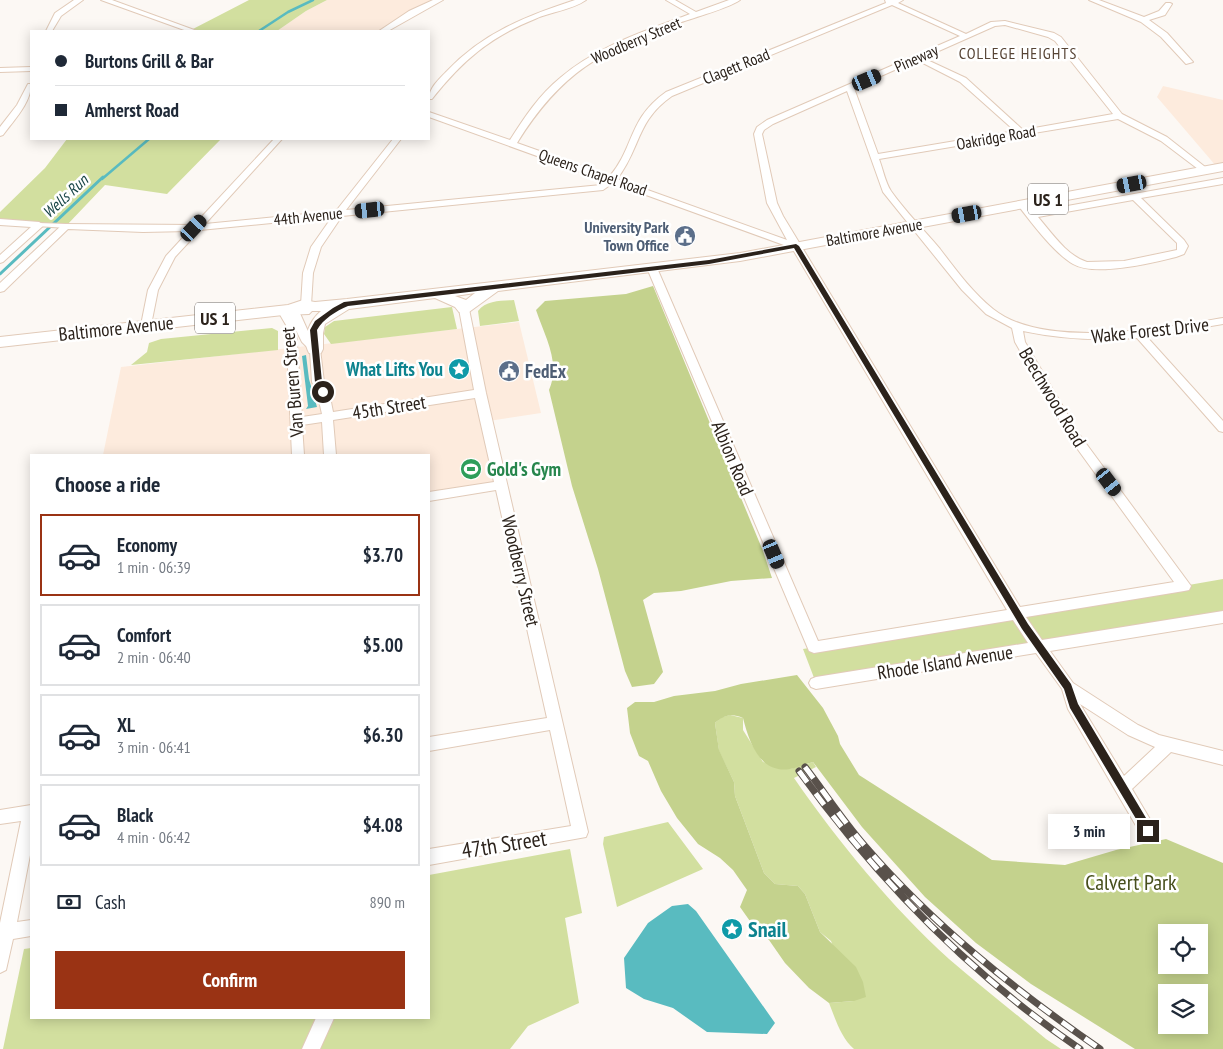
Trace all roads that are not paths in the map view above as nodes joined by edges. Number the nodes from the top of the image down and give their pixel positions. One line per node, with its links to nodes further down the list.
1 (79, 0): 12 (street)
2 (105, 0): 13 (street)
3 (439, 0): 14 (street)
4 (582, 0): 22 (street)
5 (670, 0): 10 (street)
6 (736, 0): 10 (street, Woodberry Street)
7 (1093, 0): 11 (street)
8 (892, 1): 15 (street); 33 (street, Clagett Road)
9 (1168, 4): 11 (street)
10 (696, 15): 29 (street, Woodberry Street)
11 (1144, 20): 17 (street)
12 (50, 30)
13 (190, 30)
14 (385, 30)
15 (965, 36): 16 (street, Pineway); 24 (street, Pineway)
16 (918, 58): 20 (street, Pineway); 25 (street)
17 (1189, 62)
18 (30, 68): 19 (street)
19 (0, 70)
20 (850, 87): 30 (street, Beechwood Road); 45 (street, Pineway)
21 (30, 88): 26 (street)
22 (430, 96)
23 (430, 114): 29 (street, Queens Chapel Road)
24 (1119, 116): 25 (street, Oakridge Road); 32 (street, Pineway)
25 (1022, 133): 30 (street, Oakridge Road)
26 (0, 134)
27 (277, 140): 43 (street)
28 (396, 140): 37 (street, Van Buren Street)
29 (512, 144): 33 (street, Queens Chapel Road)
30 (874, 157): 40 (street, Beechwood Road)
31 (1223, 167): 32 (main road, Baltimore Avenue / US 1)
32 (1205, 170): 36 (main road, Baltimore Avenue / US 1)
33 (612, 179): 37 (street, 44th Avenue); 44 (street, Queens Chapel Road)
34 (1221, 183): 35 (street)
35 (1135, 197): 38 (street); 38 (street)
36 (1022, 204): 38 (street); 40 (main road, Baltimore Avenue / US 1)
37 (339, 213): 43 (street, 44th Avenue); 53 (street, Van Buren Street)
38 (1032, 215)
39 (0, 222): 41 (street, 44th Avenue)
40 (914, 224): 46 (main road, Baltimore Avenue / US 1); 57 (street, Beechwood Road)
41 (44, 225): 42 (street, 44th Avenue); 47 (street)
42 (61, 225): 43 (street, 44th Avenue); 50 (street)
43 (194, 228): 56 (street)
44 (756, 230): 45 (street, Queens Chapel Road); 46 (street, Queens Chapel Road)
45 (787, 232): 46 (street, Pineway)
46 (795, 244): 48 (main road, Baltimore Avenue / US 1); 70 (street, Pineway)
47 (0, 260)
48 (652, 268): 49 (main road, Baltimore Avenue / US 1); 73 (street, Albion Road)
49 (495, 286): 51 (main road, Baltimore Avenue / US 1); 54 (main road)
50 (0, 289)
51 (438, 294): 52 (main road, Baltimore Avenue / US 1); 54 (main road)
52 (347, 304): 53 (main road, Baltimore Avenue / US 1); 60 (main road)
53 (299, 308): 56 (main road, Baltimore Avenue / US 1); 60 (street, Van Buren Street); 63 (street, Van Buren Street)
54 (464, 309): 61 (street, Woodberry Street)
55 (1223, 321): 58 (street, Wake Forest Drive)
56 (146, 325): 59 (main road, Baltimore Avenue / US 1)
57 (1017, 326): 58 (street, Wake Forest Drive); 69 (street, Beechwood Road)
58 (1140, 335): 64 (street)
59 (0, 342)
60 (315, 350): 62 (street, Van Buren Street)
61 (480, 392): 62 (street, 45th Street); 67 (street, Woodberry Street)
62 (328, 417): 63 (street, 45th Street); 66 (street, Van Buren Street)
63 (297, 422): 65 (street, Van Buren Street)
64 (1223, 428)
65 (298, 454)
66 (330, 454)
67 (502, 485): 68 (street); 76 (street, Woodberry Street)
68 (430, 497)
69 (1184, 586): 70 (street, Rhode Island Avenue)
70 (1018, 614): 72 (street, Pineway); 73 (street, Rhode Island Avenue)
71 (1223, 617): 72 (street, Rhode Island Avenue)
72 (1038, 646): 74 (street, Rhode Island Avenue); 75 (street, Pineway)
73 (814, 647)
74 (816, 683)
75 (1068, 687): 78 (street); 80 (street)
76 (555, 723): 77 (street); 85 (street, Woodberry Street)
77 (430, 744)
78 (1168, 744): 79 (street); 80 (street)
79 (1223, 758)
80 (1123, 788): 84 (street)
81 (30, 812): 83 (street)
82 (30, 816): 88 (street)
83 (0, 817)
84 (1148, 831)
85 (580, 832): 86 (street, 47th Street)
86 (430, 857)
87 (30, 928): 88 (street)
88 (3, 933): 89 (street)
89 (0, 964)
90 (325, 1019): 91 (street)
91 (311, 1049)

